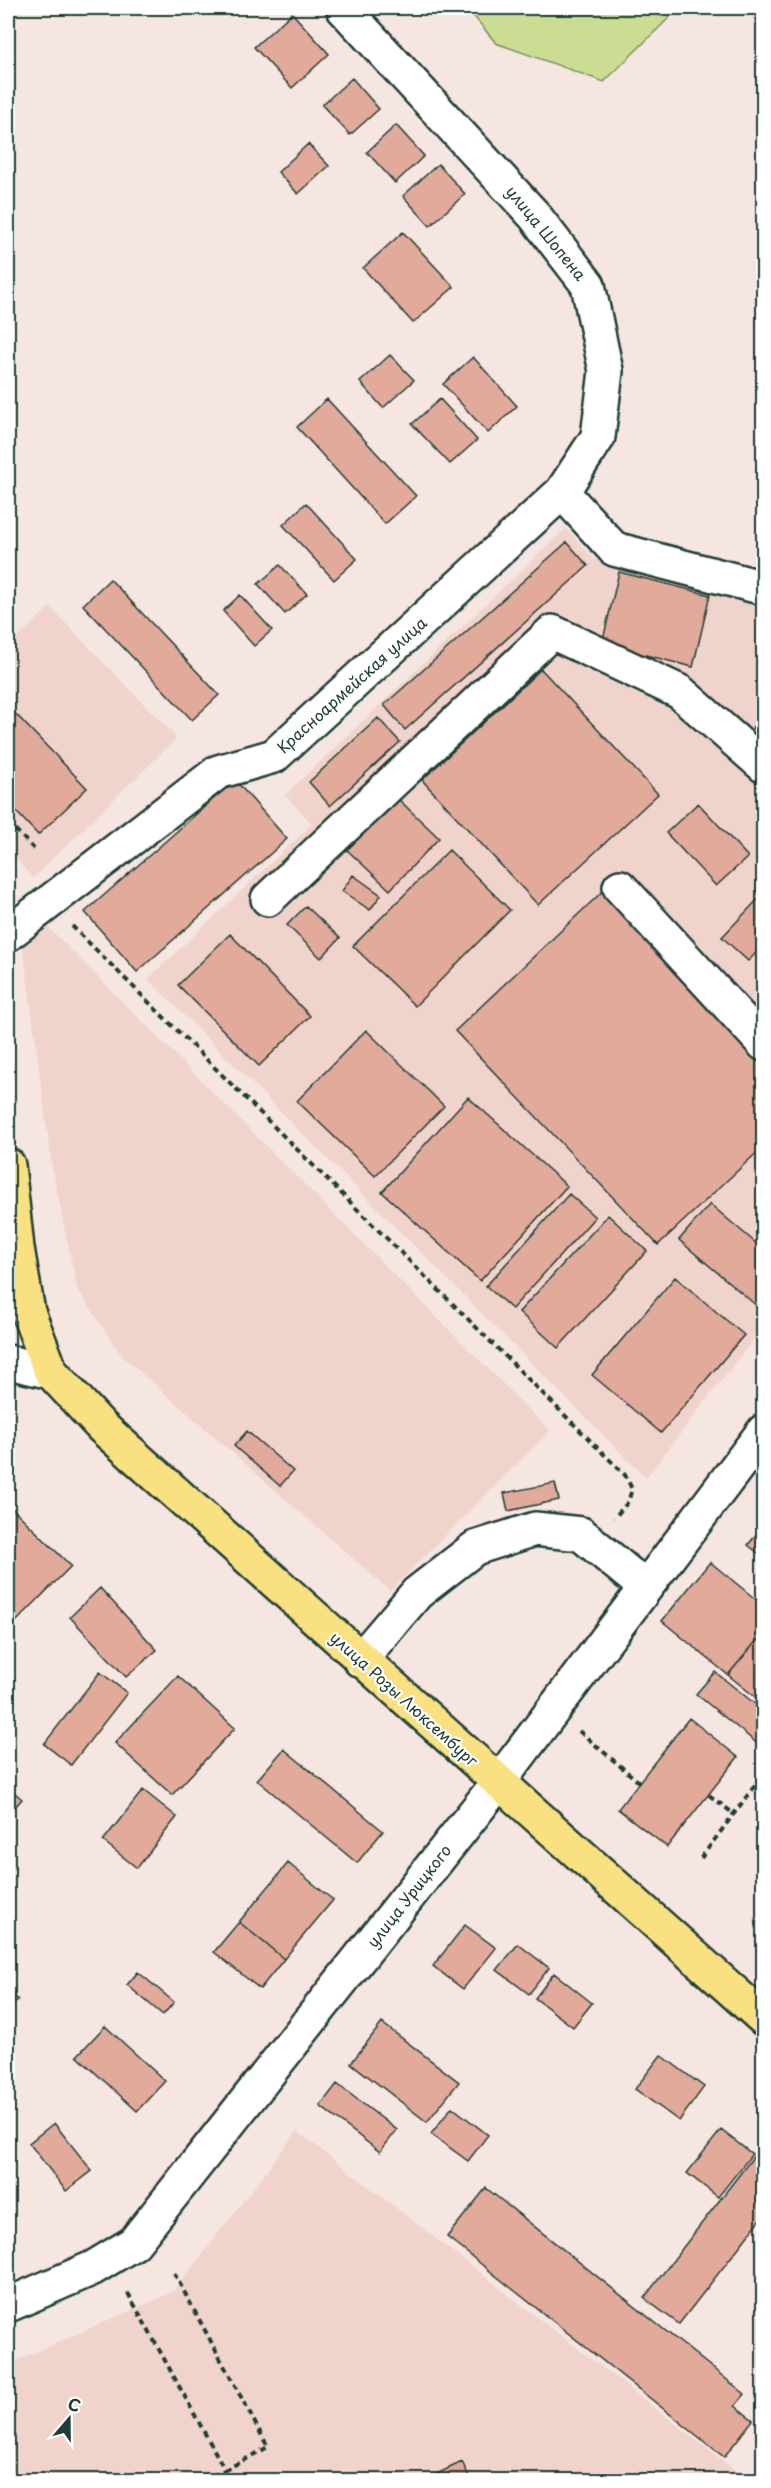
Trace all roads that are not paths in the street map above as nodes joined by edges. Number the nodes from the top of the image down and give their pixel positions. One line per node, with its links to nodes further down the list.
1 (343, 8): 2 (street, улица Шопена)
2 (562, 492): 3 (street); 7 (street, Красноармейская улица)
3 (764, 588)
4 (764, 766): 6 (street)
5 (620, 887): 8 (street)
6 (268, 899)
7 (8, 934)
8 (764, 1044)
9 (8, 1165): 11 (main road, улица Розы Люксембург)
10 (8, 1362): 11 (street)
11 (51, 1372): 14 (main road, улица Розы Люксембург)
12 (764, 1431): 13 (street, улица Урицкого)
13 (645, 1587): 14 (street); 15 (street, улица Урицкого)
14 (360, 1660): 15 (main road, улица Розы Люксембург)
15 (498, 1783): 16 (main road, улица Розы Люксембург); 17 (street, улица Урицкого)
16 (764, 2019)
17 (8, 2305)

